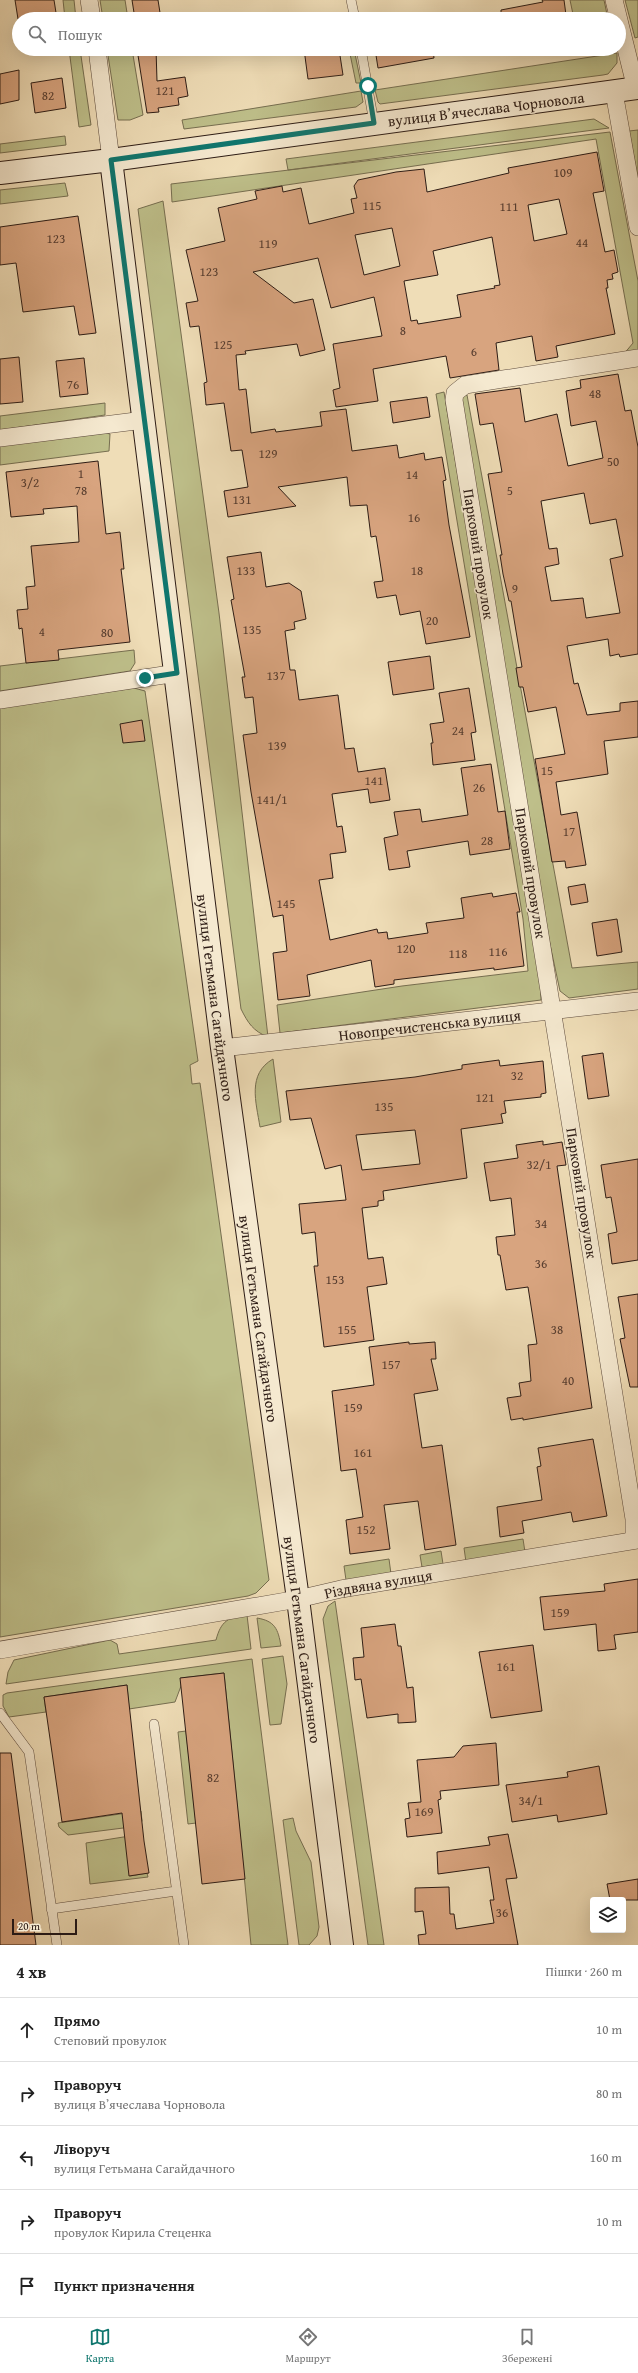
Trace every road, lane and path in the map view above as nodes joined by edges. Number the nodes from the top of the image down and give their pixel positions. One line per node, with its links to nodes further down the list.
1 (89, 0): 4 (street)
2 (351, 0): 5 (lane)
3 (614, 0): 6 (street)
4 (91, 12)
5 (354, 12)
6 (617, 12)
7 (626, 46): 10 (street)
8 (98, 56): 13 (street, вулиця Гетьмана Сагайдачного)
9 (362, 56): 12 (lane)
10 (637, 89): 11 (main road, вулиця Вʼячеслава Чорновола)
11 (614, 92): 12 (main road, вулиця Вʼячеслава Чорновола); 15 (street)
12 (374, 123): 13 (main road, вулиця Вʼячеслава Чорновола)
13 (111, 160): 14 (main road, вулиця Вʼячеслава Чорновола); 17 (main road, вулиця Гетьмана Сагайдачного)
14 (0, 173)
15 (638, 227)
16 (638, 358): 22 (street, Парковий провулок)
17 (144, 420): 18 (street); 19 (main road, вулиця Гетьмана Сагайдачного)
18 (0, 438)
19 (177, 673): 20 (street); 23 (main road, вулиця Гетьмана Сагайдачного)
20 (0, 700)
21 (638, 1001): 22 (street, Новопречистенська вулиця)
22 (553, 1011): 23 (street, Новопречистенська вулиця); 24 (street, Парковий провулок)
23 (222, 1048): 25 (main road, вулиця Гетьмана Сагайдачного)
24 (636, 1540): 25 (street, Різдвяна вулиця)
25 (298, 1599): 26 (street, Різдвяна вулиця); 33 (main road, вулиця Гетьмана Сагайдачного)
26 (0, 1650)
27 (0, 1713): 30 (lane)
28 (154, 1724): 29 (lane)
29 (176, 1891): 30 (lane); 32 (lane)
30 (51, 1909): 31 (lane)
31 (56, 1945)
32 (184, 1945)
33 (342, 1945)

